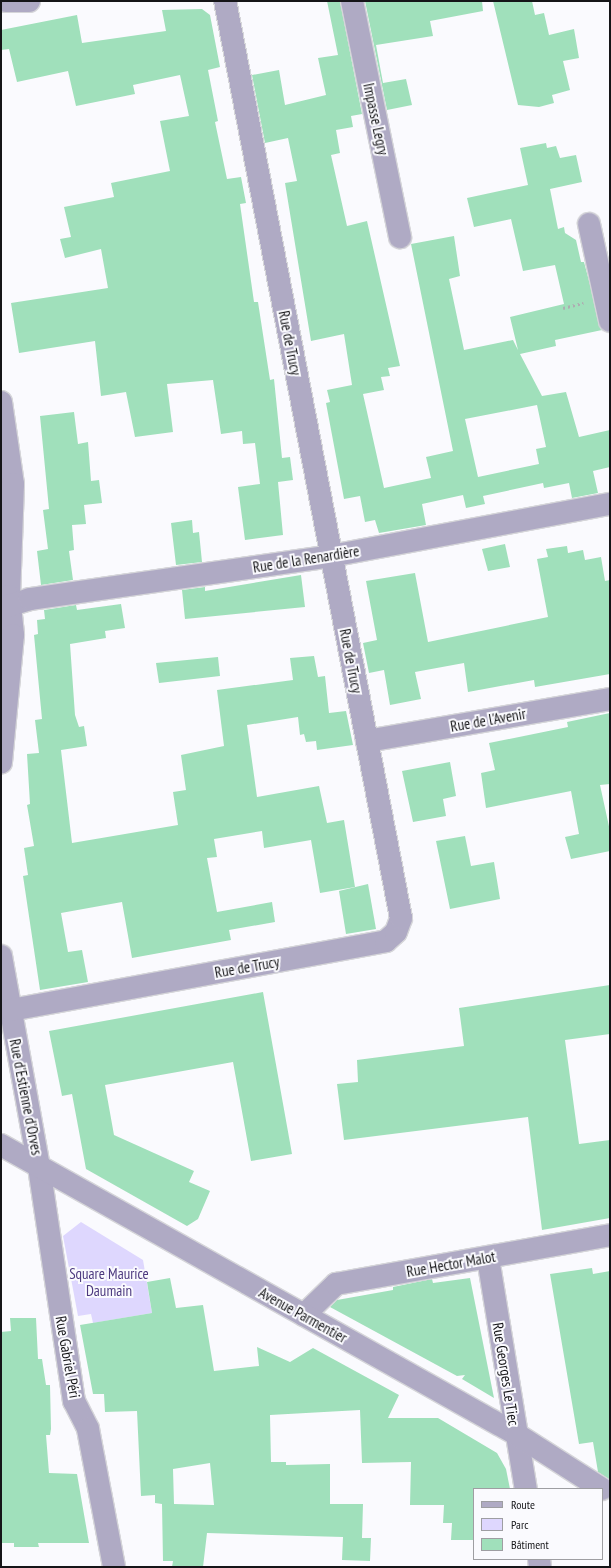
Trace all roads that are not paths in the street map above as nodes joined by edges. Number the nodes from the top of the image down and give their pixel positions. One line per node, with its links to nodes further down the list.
1 (6, 1): 2 (street)
2 (29, 1)
3 (225, 1): 10 (street, Rue de Trucy)
4 (352, 1): 6 (street, Impasse Legry)
5 (589, 224): 7 (street)
6 (400, 237)
7 (610, 321)
8 (1, 402): 11 (street)
9 (610, 504): 10 (street, Rue de la Renardière)
10 (331, 556): 11 (street, Rue de la Renardière); 13 (street, Rue de Trucy)
11 (5, 607): 14 (street)
12 (610, 699): 13 (street, Rue de l'Avenir)
13 (367, 741): 16 (street, Rue de Trucy)
14 (1, 762)
15 (1, 956): 16 (street, Rue d'Estienne d'Orves)
16 (11, 1010): 18 (street, Rue d'Estienne d'Orves)
17 (1, 1145): 18 (street, Avenue Parmentier)
18 (40, 1167): 21 (street, Avenue Parmentier); 25 (street, Rue Gabriel Péri)
19 (610, 1235): 20 (street, Rue Hector Malot)
20 (488, 1258): 21 (street, Rue Hector Malot); 22 (street, Rue Georges Le Tiec)
21 (304, 1315): 22 (street, Avenue Parmentier)
22 (516, 1434): 23 (street, Rue Georges Le Tiec); 24 (street, Avenue Parmentier)
23 (526, 1488)
24 (600, 1488)
25 (114, 1567)

